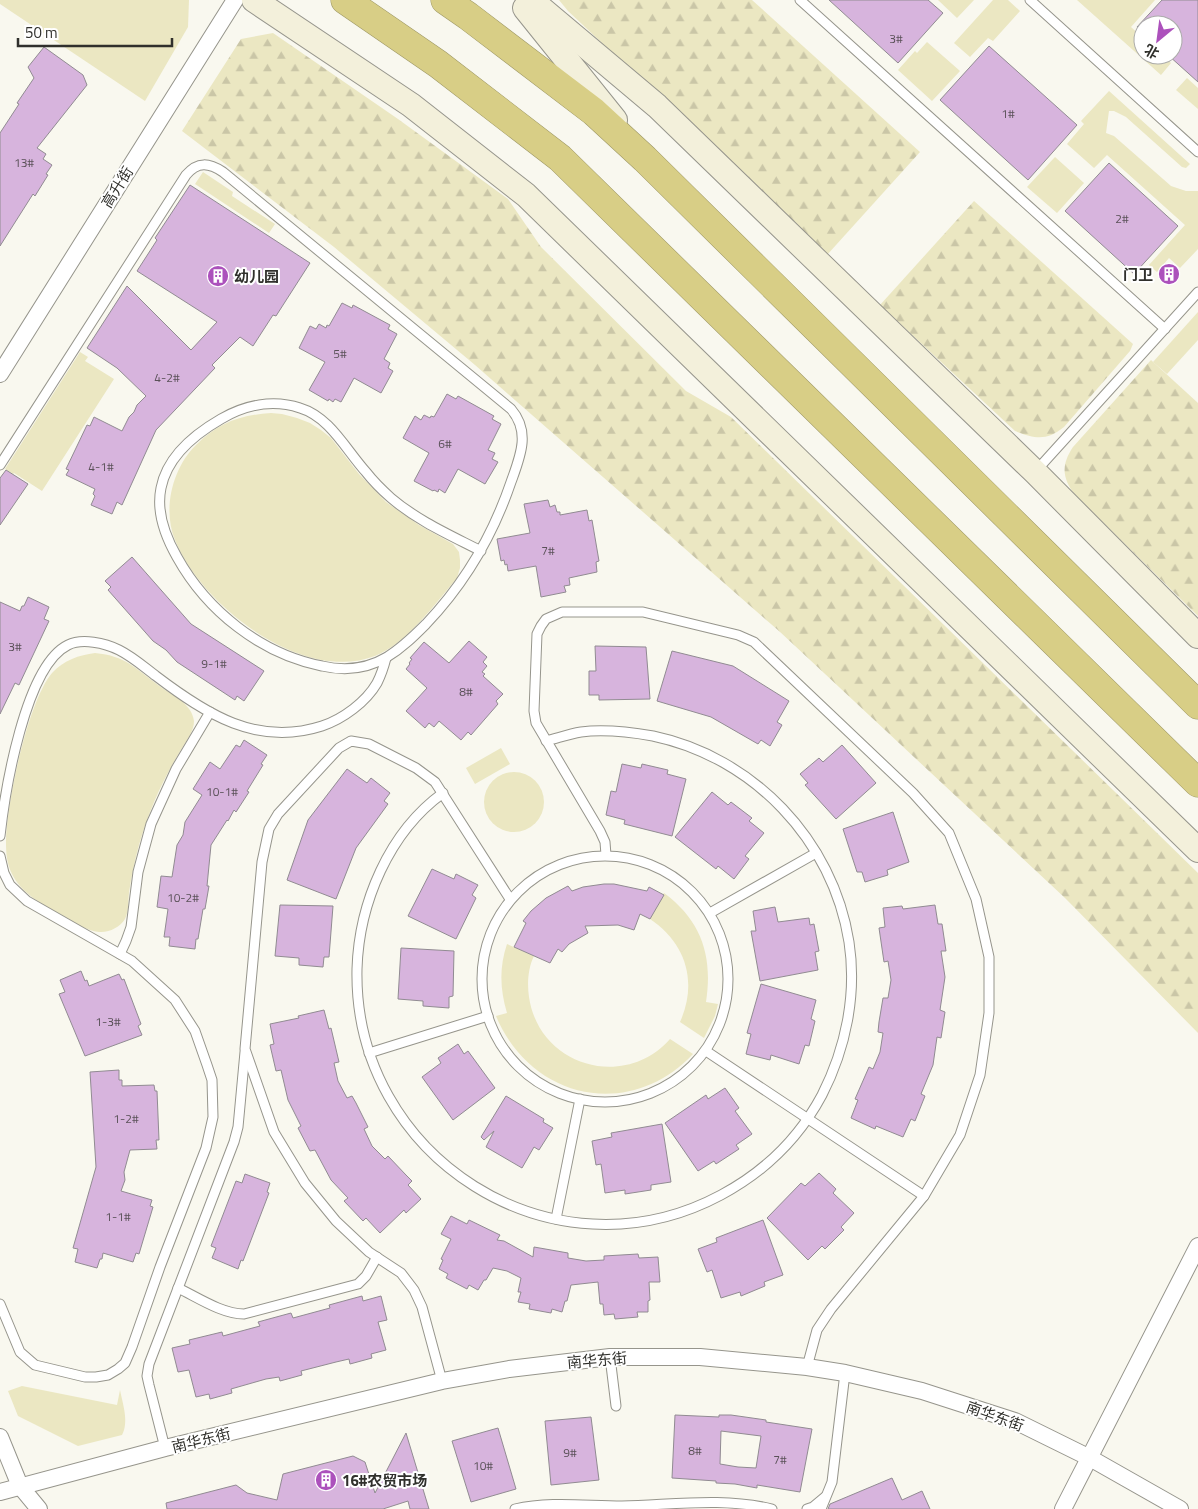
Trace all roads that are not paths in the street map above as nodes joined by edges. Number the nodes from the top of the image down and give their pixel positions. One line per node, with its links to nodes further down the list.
1 (235, 0): 13 (street, 高升街)
2 (254, 0): 25 (street)
3 (345, 0): 22 (highway)
4 (445, 0): 10 (highway)
5 (518, 0): 10 (street)
6 (531, 0): 15 (street)
7 (800, 0): 12 (lane)
8 (1030, 0): 9 (lane)
9 (1198, 152)
10 (646, 158): 19 (highway)
11 (1198, 292): 12 (lane)
12 (1165, 329): 15 (lane)
13 (0, 374)
14 (0, 465): 16 (lane)
15 (1035, 472): 17 (street)
16 (481, 551): 18 (lane); 18 (lane)
17 (1198, 636)
18 (386, 658): 20 (lane)
19 (1198, 704)
20 (210, 712): 24 (lane); 31 (lane)
21 (546, 741): 26 (lane); 28 (lane); 38 (lane)
22 (1198, 783)
23 (442, 794): 29 (lane); 33 (lane); 35 (lane)
24 (0, 836)
25 (1198, 850)
26 (816, 853): 30 (lane); 37 (lane)
27 (0, 856): 31 (lane)
28 (606, 856): 29 (lane); 30 (lane)
29 (510, 899): 32 (lane)
30 (710, 913): 34 (lane)
31 (120, 954): 43 (lane)
32 (488, 1016): 35 (lane); 36 (lane)
33 (245, 1049): 41 (lane); 42 (lane)
34 (706, 1051): 36 (lane); 37 (lane)
35 (370, 1053): 39 (lane)
36 (580, 1100): 39 (lane)
37 (808, 1118): 38 (lane); 39 (lane)
38 (924, 1196): 45 (lane)
39 (556, 1219)
40 (1198, 1246): 51 (street)
41 (377, 1257): 42 (lane); 47 (lane)
42 (178, 1288): 50 (lane)
43 (0, 1304)
44 (610, 1357): 45 (street, 南华东街); 47 (street, 南华东街); 48 (lane)
45 (807, 1367): 46 (street, 南华东街)
46 (845, 1373): 51 (street, 南华东街); 54 (lane)
47 (442, 1380): 50 (street, 南华东街)
48 (616, 1406)
49 (0, 1437): 52 (street)
50 (166, 1448): 52 (street, 南华东街)
51 (1090, 1458): 60 (street); 61 (street, 南华东街)
52 (20, 1486): 53 (street, 南华东街); 55 (street)
53 (0, 1492)
54 (828, 1493): 58 (lane); 59 (lane)
55 (39, 1509)
56 (515, 1509): 57 (lane)
57 (772, 1509)
58 (807, 1509)
59 (822, 1509)
60 (1063, 1509)
61 (1180, 1509)

